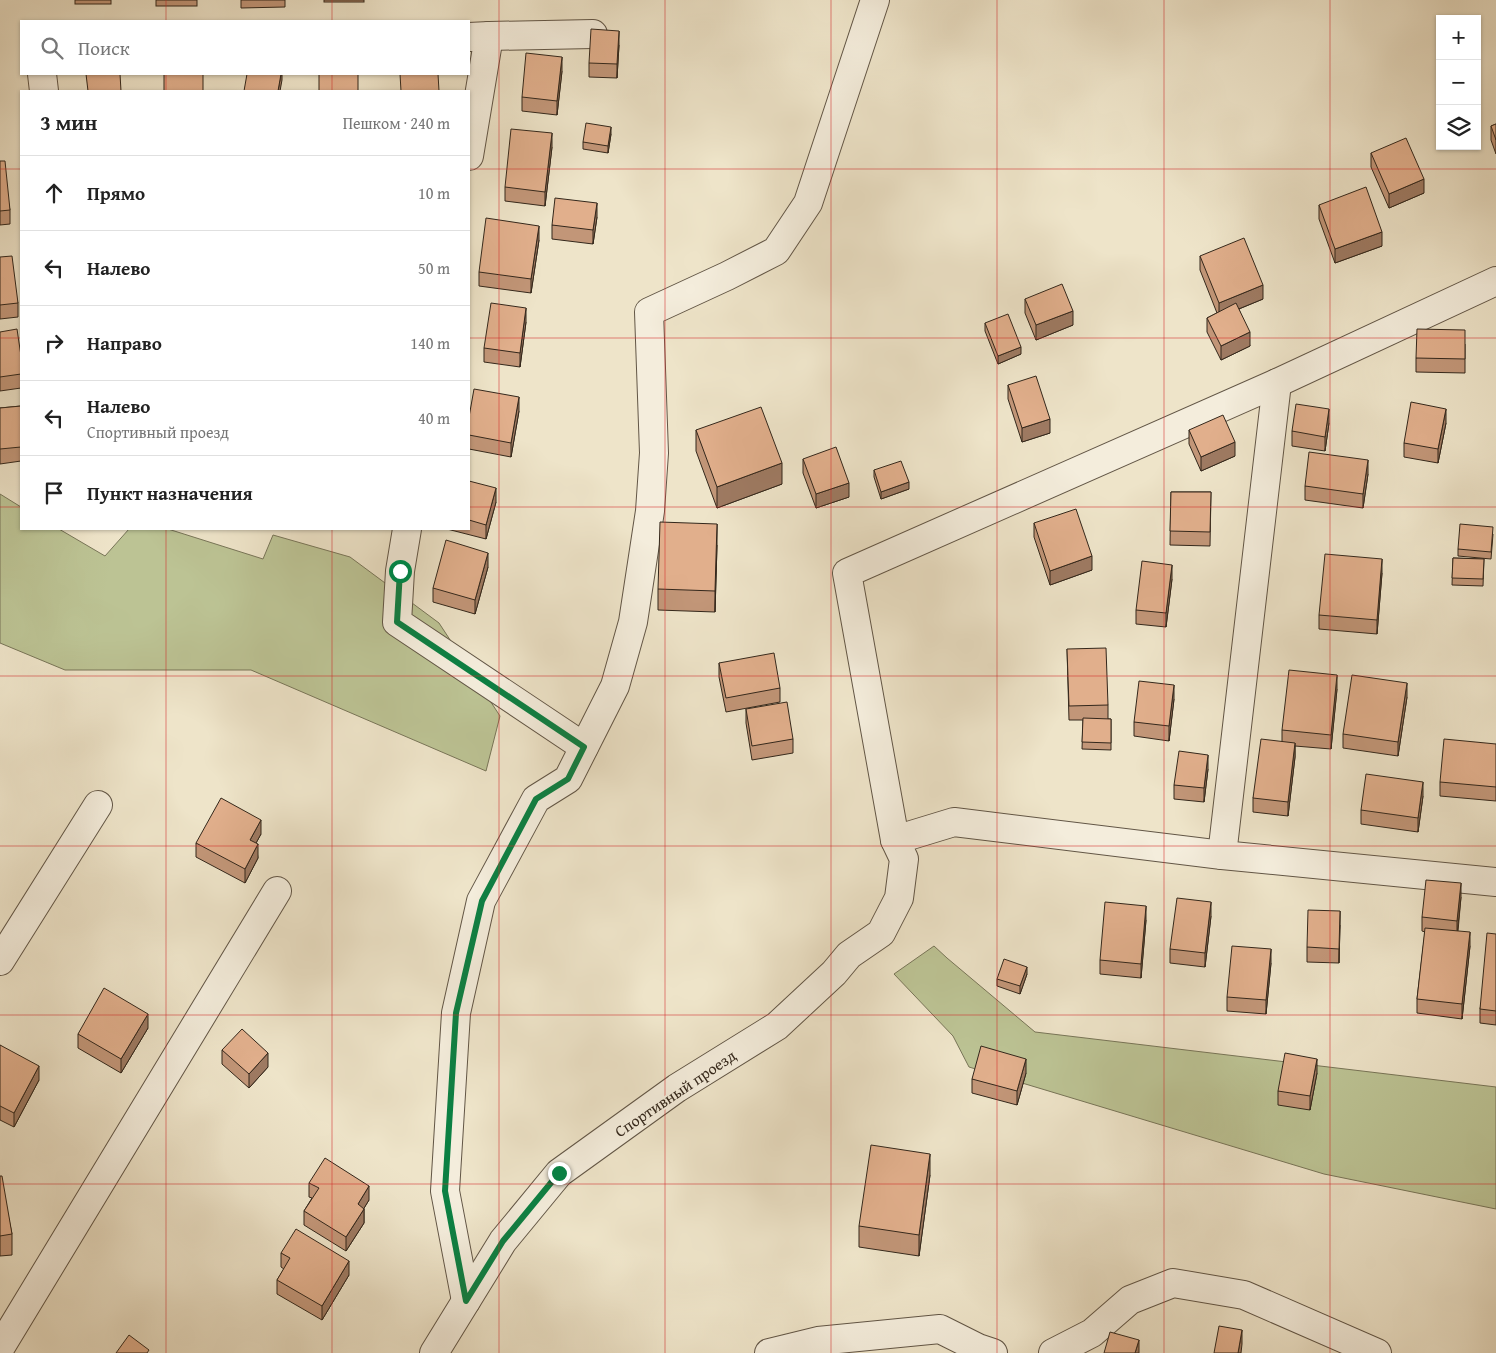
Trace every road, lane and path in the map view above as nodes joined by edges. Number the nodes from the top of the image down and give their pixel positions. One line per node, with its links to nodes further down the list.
1 (874, 0): 10 (street)
2 (593, 34): 3 (street)
3 (479, 36): 6 (street)
4 (42, 75): 5 (street)
5 (44, 90)
6 (470, 144)
7 (1496, 281): 8 (street)
8 (1277, 383): 12 (street, Спортивный проезд); 13 (street)
9 (407, 530): 10 (street)
10 (584, 747): 17 (street)
11 (98, 805): 16 (street)
12 (895, 840): 13 (street); 17 (street, Спортивный проезд)
13 (1222, 855): 14 (street)
14 (1496, 882)
15 (277, 891): 18 (street)
16 (0, 961)
17 (466, 1301): 19 (street, Спортивный проезд)
18 (0, 1348)
19 (434, 1353)
20 (769, 1353): 21 (street)
21 (993, 1353)
22 (1053, 1353): 23 (street)
23 (1377, 1353)

